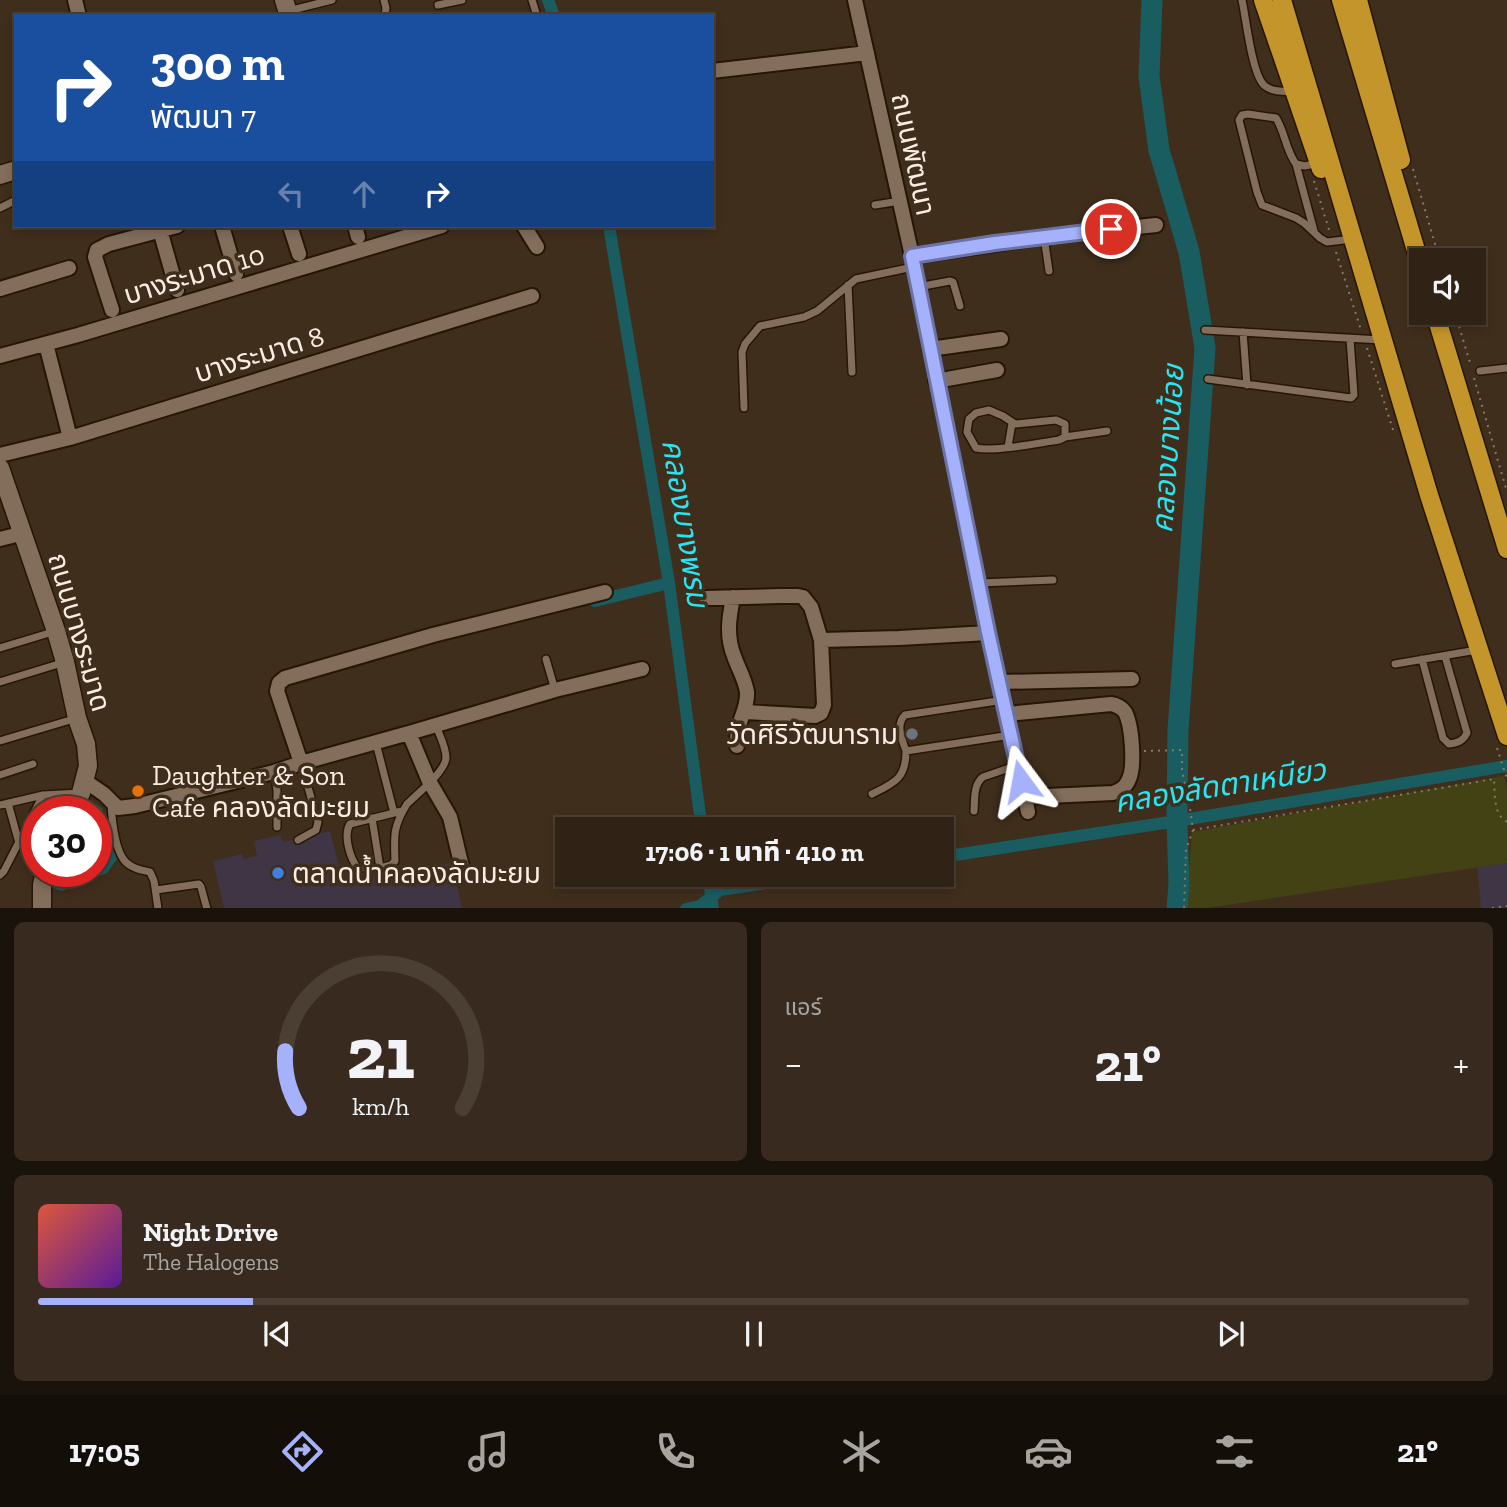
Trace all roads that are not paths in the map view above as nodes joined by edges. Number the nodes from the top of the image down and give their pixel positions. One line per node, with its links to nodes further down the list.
1 (332, 0): 10 (lane)
2 (462, 0): 9 (lane)
3 (855, 0): 11 (street, ถนนพัฒนา)
4 (1242, 0): 13 (lane)
5 (1263, 0): 13 (main road)
6 (1282, 0): 25 (main road)
7 (1341, 0): 29 (main road)
8 (1358, 0): 30 (main road)
9 (438, 5)
10 (291, 8)
11 (867, 53): 12 (street); 16 (street, ถนนพัฒนา)
12 (714, 71)
13 (1294, 92): 15 (main road)
14 (1296, 164): 15 (lane); 26 (lane); 26 (lane)
15 (1313, 164): 25 (main road)
16 (900, 201): 17 (lane); 32 (street, ถนนพัฒนา)
17 (875, 205)
18 (1156, 225): 27 (street)
19 (168, 228): 24 (street)
20 (223, 228): 35 (street)
21 (291, 228): 31 (street)
22 (435, 228): 49 (street, บางระมาด 10)
23 (525, 228): 28 (street)
24 (160, 230): 39 (street); 42 (street)
25 (1350, 231): 26 (lane); 48 (main road)
26 (1314, 234)
27 (1044, 237): 32 (street); 34 (lane)
28 (537, 247)
29 (1415, 248)
30 (1418, 248)
31 (299, 254)
32 (913, 261): 36 (lane); 37 (street, ถนนพัฒนา)
33 (69, 268): 38 (street)
34 (1049, 271)
35 (236, 274)
36 (848, 285): 54 (lane); 59 (lane)
37 (918, 287): 41 (lane); 50 (street, ถนนพัฒนา)
38 (0, 289)
39 (177, 290)
40 (532, 296): 65 (street, บางระมาด 8)
41 (960, 306)
42 (112, 310)
43 (1439, 325): 71 (main road)
44 (1205, 330): 45 (lane)
45 (1243, 332): 47 (lane); 58 (lane)
46 (1001, 339): 50 (street)
47 (1350, 339): 48 (lane); 58 (lane)
48 (1383, 340): 81 (main road)
49 (46, 344): 51 (street, บางระมาด 10); 65 (street)
50 (930, 349): 57 (street, ถนนพัฒนา)
51 (0, 356)
52 (1507, 368): 55 (lane)
53 (997, 370): 57 (street)
54 (852, 372)
55 (1477, 374)
56 (1208, 379): 58 (lane)
57 (936, 380): 63 (street, ถนนพัฒนา)
58 (1247, 384)
59 (744, 408)
60 (1012, 423): 62 (lane); 64 (lane); 66 (lane)
61 (1107, 431): 64 (lane)
62 (967, 432): 63 (lane); 66 (lane)
63 (948, 434): 73 (street, ถนนพัฒนา)
64 (1065, 437): 66 (lane)
65 (70, 438): 67 (street, บางระมาด 8)
66 (1008, 447)
67 (0, 456)
68 (0, 468): 69 (street, ถนนบางระมาด)
69 (24, 533): 70 (street); 77 (street, ถนนบางระมาด)
70 (0, 539)
71 (1507, 549)
72 (1054, 580): 73 (lane)
73 (979, 583): 78 (street, ถนนพัฒนา)
74 (605, 592): 103 (street)
75 (706, 597): 76 (street)
76 (733, 597): 79 (street); 93 (street)
77 (57, 631): 80 (lane); 85 (street, ถนนบางระมาด)
78 (988, 632): 79 (street); 90 (street, ถนนพัฒนา)
79 (821, 640): 93 (street)
80 (0, 648)
81 (1479, 650): 82 (lane); 97 (main road)
82 (1445, 656): 84 (lane); 84 (lane)
83 (546, 659): 91 (lane)
84 (1422, 659): 86 (lane)
85 (65, 662): 89 (lane); 94 (street, ถนนบางระมาด)
86 (1395, 664)
87 (642, 670): 91 (street)
88 (1132, 679): 90 (street)
89 (0, 682)
90 (1000, 682): 92 (street, ถนนพัฒนา)
91 (555, 690): 95 (street)
92 (1006, 707): 98 (street, ถนนพัฒนา); 102 (lane); 105 (street, ถนนพัฒนา)
93 (745, 712): 101 (street)
94 (77, 718): 99 (lane); 109 (street, ถนนบางระมาด)
95 (436, 725): 96 (street); 108 (lane)
96 (409, 733): 100 (street); 108 (street)
97 (1502, 735)
98 (1011, 736): 102 (lane); 105 (street, ถนนพัฒนา)
99 (0, 741)
100 (376, 743): 103 (street); 118 (lane)
101 (737, 746)
102 (906, 751): 110 (lane)
103 (302, 763): 106 (street); 121 (lane)
104 (33, 764): 107 (lane)
105 (1018, 765): 116 (lane)
106 (274, 772): 114 (street); 120 (lane)
107 (0, 775)
108 (429, 781): 118 (lane); 123 (street)
109 (83, 787): 111 (lane); 112 (street, ถนนบางระมาด); 113 (street)
110 (872, 794)
111 (43, 795): 115 (lane); 122 (lane)
112 (79, 796)
113 (106, 796)
114 (112, 803)
115 (4, 804): 122 (lane)
116 (974, 811)
117 (112, 812): 127 (lane)
118 (398, 812): 119 (lane); 124 (lane)
119 (372, 818): 124 (lane); 124 (lane)
120 (277, 827)
121 (298, 840)
122 (19, 843): 125 (lane)
123 (462, 867)
124 (380, 868)
125 (0, 875)
126 (43, 887): 128 (street)
127 (156, 890): 129 (lane); 130 (lane)
128 (42, 908)
129 (158, 908)
130 (207, 908)

